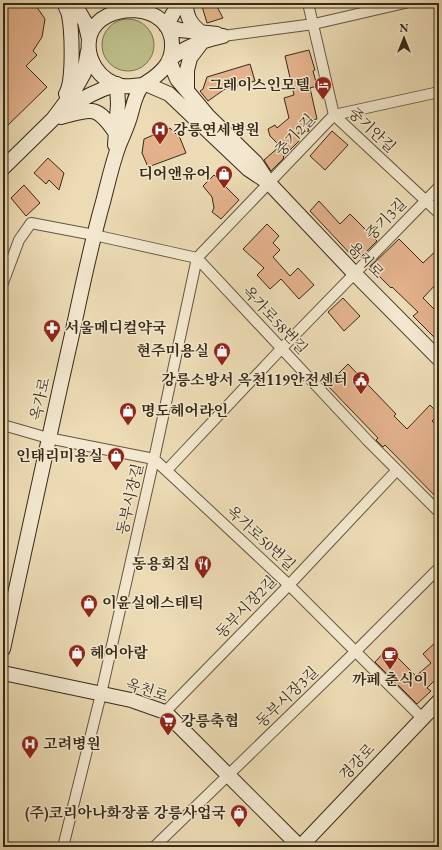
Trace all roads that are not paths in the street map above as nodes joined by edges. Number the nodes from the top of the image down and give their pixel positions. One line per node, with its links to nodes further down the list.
1 (64, 3): 21 (street)
2 (74, 3): 12 (street)
3 (126, 3): 9 (street); 12 (street)
4 (179, 3): 9 (street)
5 (186, 3): 11 (street)
6 (308, 3): 8 (street, 중기안길)
7 (405, 3): 8 (street)
8 (314, 24): 10 (street); 20 (street, 중기안길)
9 (166, 26): 11 (street); 13 (street)
10 (223, 36): 11 (street)
11 (203, 37): 13 (street); 16 (street)
12 (89, 43): 14 (street); 21 (street)
13 (169, 60): 15 (street); 16 (street, 용지로)
14 (117, 84): 15 (street); 21 (street); 22 (street)
15 (144, 84): 18 (street); 19 (street)
16 (187, 90): 25 (street, 용지로)
17 (439, 92): 20 (street, 중기2길)
18 (169, 94): 19 (street); 25 (street, 용지로)
19 (130, 115): 23 (street)
20 (334, 115): 25 (street, 중기2길); 27 (street, 중기안길)
21 (53, 119): 22 (street); 24 (street)
22 (115, 132): 23 (street)
23 (115, 158): 29 (street, 옥가로)
24 (3, 168)
25 (269, 183): 30 (street); 31 (street, 용지로)
26 (439, 187): 27 (street, 중기3길)
27 (425, 200): 28 (street, 중기안길); 31 (street, 중기3길)
28 (439, 213)
29 (94, 235): 30 (street); 32 (street); 36 (street, 옥가로)
30 (197, 258): 33 (street, 옥가로58번길); 37 (street, 동부시장길)
31 (354, 273): 33 (street, 중기3길); 34 (street, 용지로)
32 (3, 283)
33 (282, 348): 38 (street, 중기3길); 39 (street, 옥가로58번길)
34 (439, 359)
35 (3, 425): 36 (street, 옥가로50번길)
36 (48, 438): 37 (street, 옥가로50번길); 43 (street, 옥가로)
37 (154, 459): 38 (street, 옥가로50번길); 46 (street, 동부시장길)
38 (167, 470): 42 (street, 옥가로50번길)
39 (397, 470): 40 (street, 옥가로58번길); 42 (street, 동부시장2길)
40 (439, 512)
41 (439, 568): 44 (street, 동부시장3길)
42 (289, 585): 44 (street, 옥가로50번길); 48 (street, 동부시장2길)
43 (3, 649)
44 (356, 651): 49 (street, 옥가로50번길); 50 (street, 동부시장3길)
45 (3, 673): 46 (street, 옥천로)
46 (101, 694): 48 (street, 옥천로); 51 (street, 동부시장길)
47 (439, 701): 49 (street, 경강로)
48 (165, 712): 50 (street, 옥천로)
49 (422, 718): 53 (street, 경강로)
50 (228, 775): 52 (street, 동부시장3길); 53 (street, 옥천로)
51 (63, 847)
52 (154, 847)
53 (300, 847)

